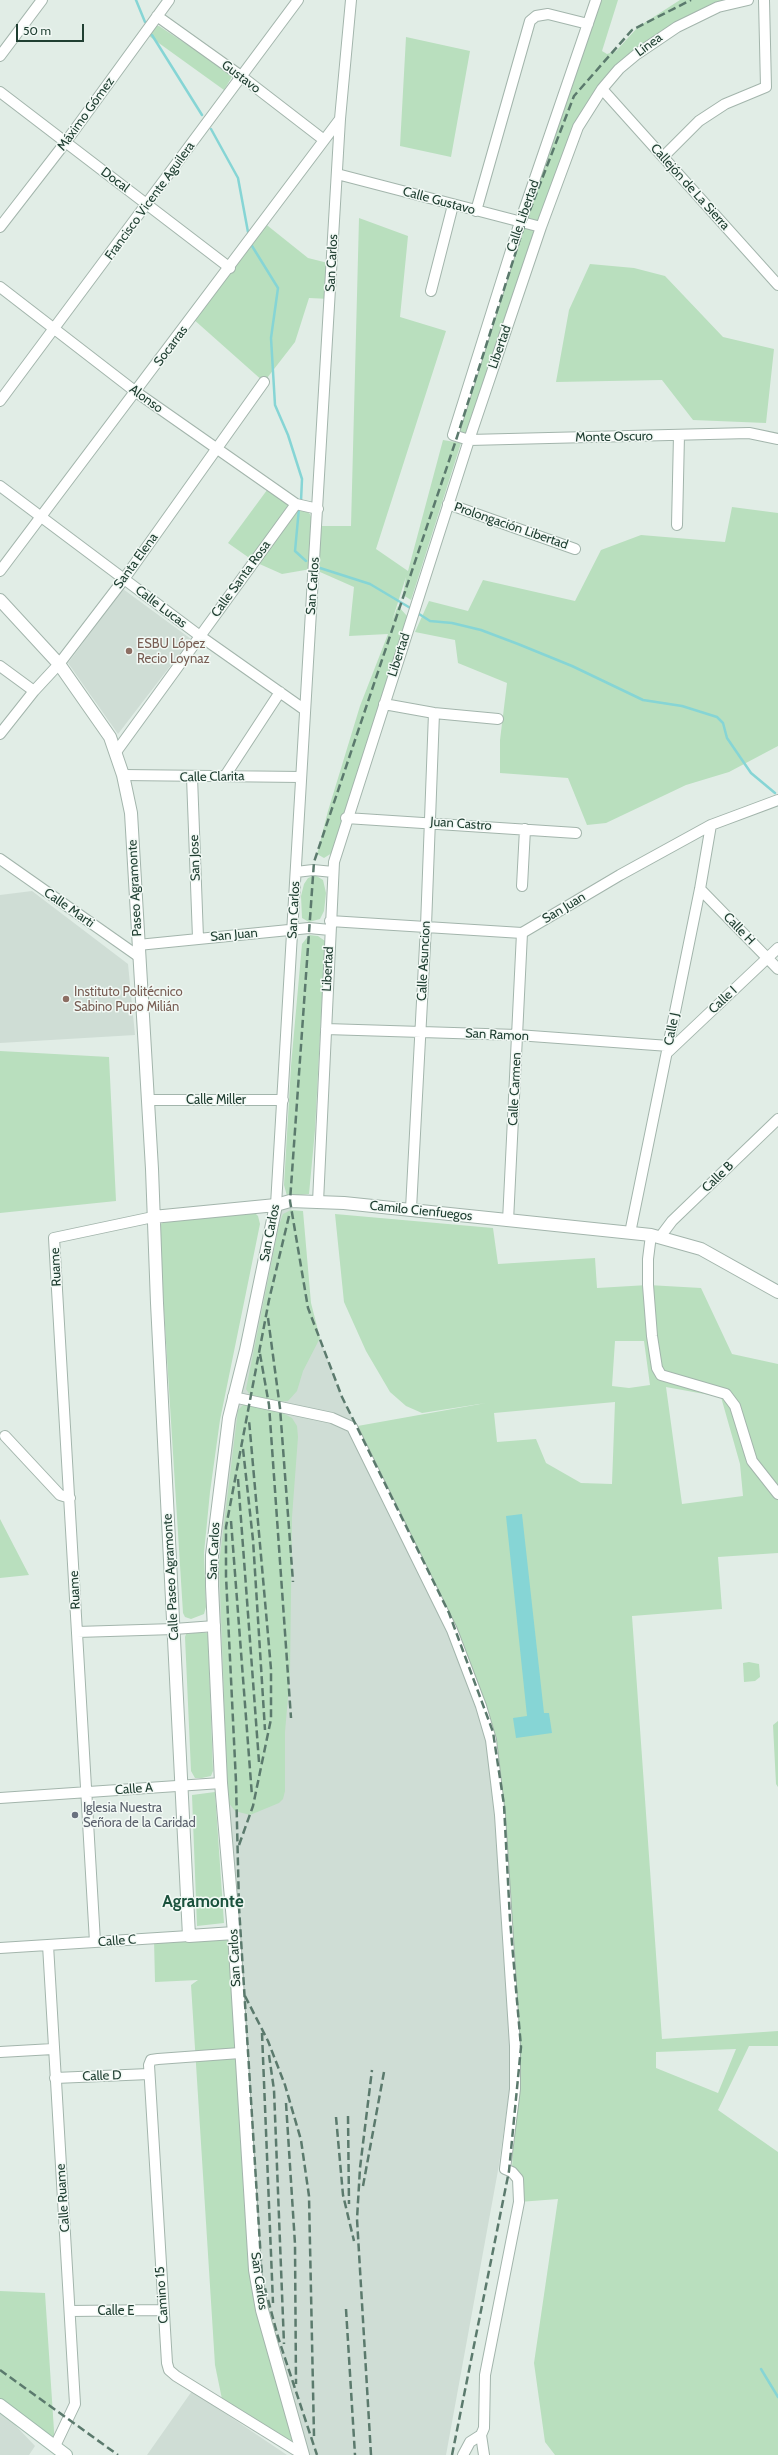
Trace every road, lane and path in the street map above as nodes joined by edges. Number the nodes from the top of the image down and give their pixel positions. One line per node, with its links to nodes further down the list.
1 (42, 0): 10 (street)
2 (169, 0): 8 (street, Máximo Gómez)
3 (298, 0): 11 (street, Francisco Vicente Aguilera)
4 (351, 0): 14 (street, San Carlos)
5 (596, 0): 9 (street, Calle Libertad)
6 (748, 0): 12 (street, Línea)
7 (764, 0): 18 (street)
8 (157, 16): 11 (street, Gustavo); 17 (street, Máximo Gómez)
9 (588, 24): 22 (street); 23 (street, Calle Libertad)
10 (0, 56)
11 (240, 76): 16 (street, Gustavo); 21 (street, Francisco Vicente Aguilera)
12 (602, 89): 15 (street, Línea); 18 (street, Callejón de La Sierra)
13 (0, 92): 17 (street, Docal)
14 (340, 119): 16 (street, Socarras); 19 (street, San Carlos)
15 (578, 127): 25 (street, Libertad)
16 (324, 140): 26 (street, Socarras)
17 (65, 143): 21 (street, Docal); 24 (street, Máximo Gómez)
18 (663, 158): 27 (street, Callejón de La Sierra)
19 (337, 174): 20 (street, Calle Gustavo); 42 (street, San Carlos)
20 (453, 204): 22 (street, Calle Gustavo); 29 (street)
21 (148, 205): 26 (street, Docal); 30 (street, Francisco Vicente Aguilera)
22 (476, 211): 23 (street, Calle Gustavo)
23 (520, 222): 25 (street, Calle Gustavo); 34 (street, Calle Libertad)
24 (0, 227)
25 (541, 227): 37 (street, Libertad)
26 (230, 268): 32 (street, Socarras)
27 (777, 283)
28 (0, 287): 30 (street, Alonso)
29 (432, 291)
30 (54, 329): 32 (street, Alonso); 33 (street, Francisco Vicente Aguilera)
31 (264, 382): 38 (street, Santa Elena)
32 (136, 392): 38 (street, Alonso); 43 (street, Socarras)
33 (0, 401)
34 (453, 432): 37 (street, Monte Oscuro)
35 (679, 435): 36 (street, Monte Oscuro); 37 (street, Monte Oscuro); 44 (street)
36 (778, 439)
37 (469, 440): 41 (street, Libertad)
38 (218, 449): 40 (street, Alonso); 47 (street, Santa Elena)
39 (0, 486): 43 (street, Calle Lucas)
40 (296, 504): 42 (street); 49 (street, Calle Santa Rosa)
41 (448, 504): 45 (street, Prolongación Libertad); 54 (street, Libertad)
42 (318, 508): 55 (street, San Carlos)
43 (42, 517): 46 (street, Socarras); 47 (street, Calle Lucas)
44 (677, 525)
45 (575, 549)
46 (0, 571)
47 (124, 579): 49 (street, Calle Lucas); 50 (street, Santa Elena)
48 (0, 600): 50 (street, Paseo Agramonte)
49 (200, 636): 53 (street, Calle Lucas); 59 (street, Calle Santa Rosa)
50 (59, 664): 52 (street, Santa Elena); 59 (street, Paseo Agramonte)
51 (0, 666): 52 (street)
52 (34, 691): 58 (street, Santa Elena)
53 (280, 692): 55 (street, Calle Lucas); 61 (street)
54 (384, 704): 56 (street); 65 (street, Libertad)
55 (305, 710): 63 (street, San Carlos)
56 (434, 713): 57 (street); 66 (street, Calle Asuncion)
57 (498, 719)
58 (0, 734)
59 (116, 752): 60 (street, Paseo Agramonte)
60 (123, 775): 62 (street, Calle Clarita); 81 (street, Paseo Agramonte)
61 (225, 776): 62 (street, Calle Clarita); 63 (street, Calle Clarita)
62 (192, 777): 79 (street, San Jose)
63 (301, 777): 71 (street, San Carlos)
64 (778, 800): 67 (street, San Juan)
65 (346, 818): 66 (street, Juan Castro); 72 (street, Libertad)
66 (431, 822): 68 (street, Juan Castro); 76 (street, Calle Asuncion)
67 (711, 825): 74 (street, Calle J); 78 (street, San Juan)
68 (525, 829): 69 (street, Juan Castro); 73 (street)
69 (576, 832)
70 (0, 859): 81 (street, Calle Marti)
71 (296, 872): 72 (street); 77 (street, San Carlos)
72 (333, 872): 75 (street, Libertad)
73 (522, 886)
74 (700, 889): 82 (street, Calle H); 87 (street, Calle J)
75 (330, 925): 76 (street, San Juan); 77 (street, San Juan); 84 (street, Libertad)
76 (426, 926): 78 (street, San Juan); 85 (street, Calle Asuncion)
77 (293, 930): 79 (street, San Juan); 89 (street, San Carlos)
78 (522, 933): 86 (street, Calle Carmen)
79 (198, 938): 81 (street, San Juan)
80 (778, 948): 82 (street, Calle I)
81 (138, 950): 88 (street, Paseo Agramonte)
82 (768, 958): 83 (street, Calle H); 87 (street, Calle I)
83 (778, 969)
84 (326, 1029): 85 (street, San Ramon); 91 (street, Libertad)
85 (421, 1032): 86 (street, San Ramon); 93 (street, Calle Asuncion)
86 (517, 1035): 87 (street, San Ramon); 95 (street, Calle Carmen)
87 (668, 1049): 96 (street, Calle J)
88 (148, 1100): 89 (street, Calle Miller); 94 (street, Paseo Agramonte)
89 (283, 1100): 92 (street, San Carlos)
90 (778, 1119): 97 (street, Calle B)
91 (318, 1202): 92 (street, Camilo Cienfuegos); 93 (street, Camilo Cienfuegos)
92 (276, 1205): 94 (street, Camilo Cienfuegos); 100 (street, San Carlos)
93 (411, 1209): 95 (street, Camilo Cienfuegos)
94 (153, 1217): 98 (street, Camilo Cienfuegos); 105 (street, Calle Paseo Agramonte)
95 (508, 1221): 96 (street, Camilo Cienfuegos)
96 (630, 1233): 97 (street, Camilo Cienfuegos)
97 (656, 1236): 99 (street, Camilo Cienfuegos); 102 (street)
98 (54, 1238): 103 (street, Ruame)
99 (778, 1291)
100 (233, 1397): 104 (street, San Carlos); 124 (street)
101 (5, 1436): 103 (street)
102 (778, 1494)
103 (70, 1498): 106 (street, Ruame)
104 (215, 1626): 105 (street); 107 (street, San Carlos)
105 (174, 1629): 106 (street); 108 (street, Calle Paseo Agramonte)
106 (77, 1632): 109 (street, Ruame)
107 (221, 1783): 108 (street, Calle A); 111 (street, San Carlos)
108 (182, 1786): 109 (street, Calle A); 112 (street, Calle Paseo Agramonte)
109 (87, 1792): 110 (street, Calle A); 113 (street, Ruame)
110 (0, 1798)
111 (234, 1934): 112 (street, Calle C); 118 (street, San Carlos)
112 (189, 1936): 113 (street, Calle C)
113 (95, 1942): 114 (street, Calle C)
114 (48, 1945): 115 (street, Calle C); 116 (street, Calle Ruame)
115 (0, 1948)
116 (53, 2048): 117 (street); 120 (street, Calle Ruame)
117 (0, 2052)
118 (240, 2053): 119 (street, Camino 15); 126 (street, San Carlos)
119 (149, 2074): 120 (street, Calle D); 121 (street, Camino 15)
120 (54, 2078): 122 (street, Calle Ruame)
121 (162, 2310): 122 (street, Calle E); 126 (street, Camino 15)
122 (70, 2311): 125 (street, Calle Ruame)
123 (0, 2405): 125 (street)
124 (481, 2435): 128 (street); 129 (street)
125 (55, 2446): 127 (street)
126 (303, 2454)
127 (66, 2455)
128 (462, 2455)
129 (484, 2455)

